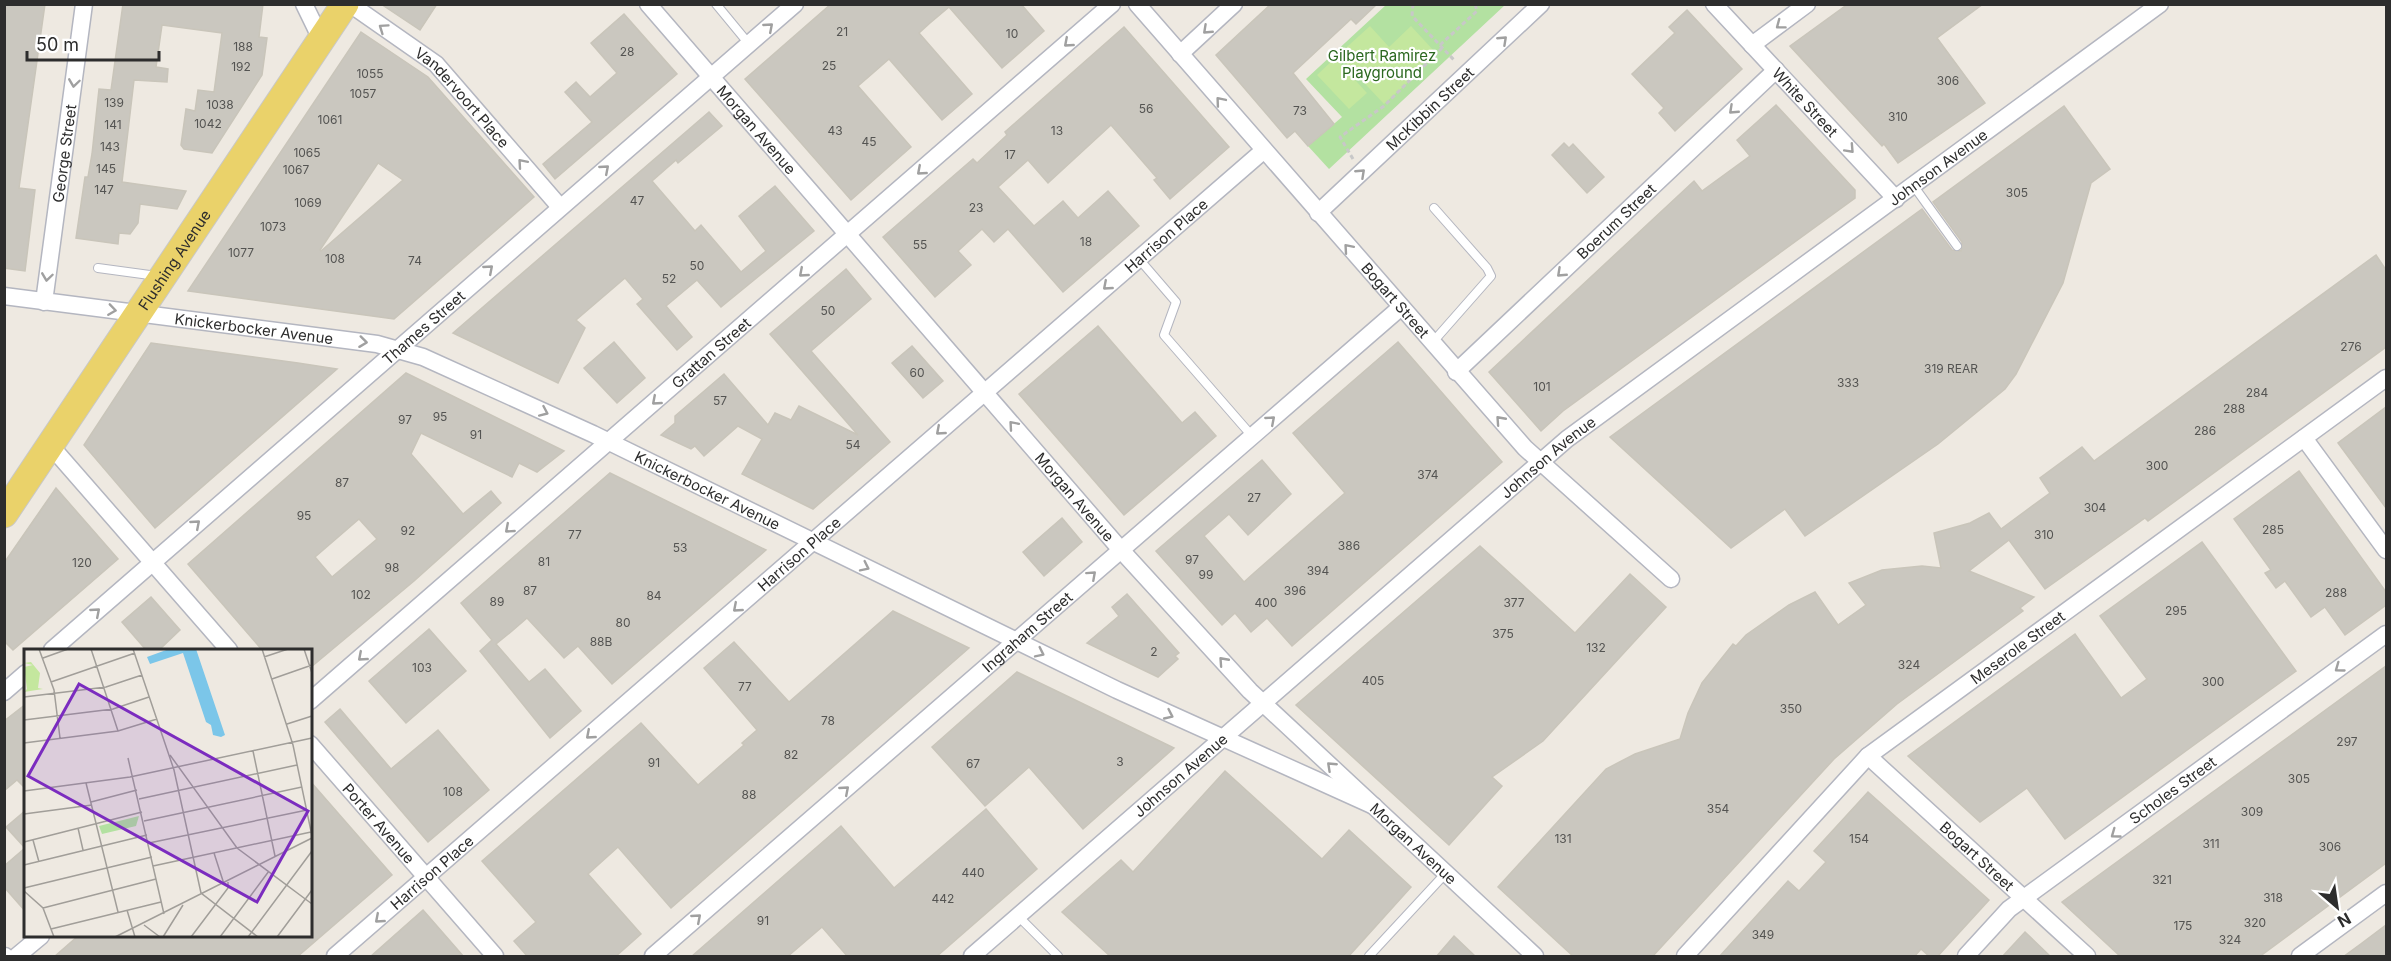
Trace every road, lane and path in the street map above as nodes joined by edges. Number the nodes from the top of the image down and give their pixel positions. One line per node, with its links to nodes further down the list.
1 (84, 4): 38 (street, George Street, one-way to 38)
2 (304, 4): 17 (street)
3 (345, 4): 17 (main road, Flushing Avenue)
4 (350, 4): 29 (street, Vandervoort Place, one-way to 4)
5 (648, 4): 24 (street, Morgan Avenue)
6 (716, 4): 18 (lane)
7 (795, 4): 18 (street, Thames Street, one-way to 7)
8 (1112, 4): 32 (street, Grattan Street, one-way to 32)
9 (1137, 4): 21 (street, Bogart Street)
10 (1234, 4): 21 (street, one-way to 21)
11 (1413, 4): 20 (path)
12 (1475, 4): 20 (path)
13 (1541, 4): 31 (street, McKibbin Street, one-way to 13)
14 (1714, 4): 19 (street, White Street)
15 (1807, 4): 19 (street, one-way to 19)
16 (2160, 4): 27 (street, Johnson Avenue)
17 (321, 39): 36 (main road, Flushing Avenue)
18 (749, 44): 24 (street, Thames Street)
19 (1752, 45): 23 (street, White Street)
20 (1441, 47): 22 (path); 26 (path)
21 (1180, 54): 25 (street, Bogart Street, one-way to 21)
22 (1456, 63)
23 (1776, 70): 28 (street, White Street, one-way to 28); 43 (street, Boerum Street, one-way to 43)
24 (711, 77): 29 (street, Thames Street, one-way to 24); 32 (street, Morgan Avenue)
25 (1263, 151): 31 (street, Bogart Street); 34 (street, Harrison Place)
26 (1354, 159)
27 (1913, 185): 28 (street, Johnson Avenue); 33 (lane)
28 (1896, 199): 50 (street, Johnson Avenue)
29 (560, 207): 42 (street, Thames Street, one-way to 29)
30 (1434, 208): 41 (lane)
31 (1318, 213): 39 (street, Bogart Street, one-way to 31)
32 (848, 235): 45 (street, Morgan Avenue); 48 (street, Grattan Street, one-way to 48)
33 (1957, 246)
34 (1139, 258): 45 (street, Harrison Place, one-way to 45); 46 (lane)
35 (98, 268): 36 (lane)
36 (163, 277): 40 (main road, Flushing Avenue)
37 (4, 296): 38 (street, Knickerbocker Avenue)
38 (44, 302): 40 (street, Knickerbocker Avenue, one-way to 40)
39 (1400, 308): 41 (street, Bogart Street); 46 (street, Ingraham Street, one-way to 39)
40 (138, 314): 42 (street, Knickerbocker Avenue, one-way to 42); 49 (main road, Flushing Avenue)
41 (1431, 344): 43 (street, Bogart Street)
42 (397, 349): 48 (street, Knickerbocker Avenue, one-way to 48); 55 (street, Thames Street, one-way to 42)
43 (1456, 372): 50 (street, Bogart Street, one-way to 43)
44 (2386, 378): 47 (street, Meserole Street)
45 (984, 392): 52 (street, Harrison Place, one-way to 52); 53 (street, Morgan Avenue, one-way to 45)
46 (1252, 436): 53 (street, Ingraham Street)
47 (2304, 438): 54 (street); 67 (street, Meserole Street)
48 (609, 442): 52 (street, Knickerbocker Avenue); 63 (street, Grattan Street, one-way to 63)
49 (50, 445): 51 (main road, Flushing Avenue); 55 (street)
50 (1541, 462): 56 (street, Bogart Street); 64 (street, Johnson Avenue)
51 (4, 514)
52 (812, 541): 58 (street, Knickerbocker Avenue, one-way to 58); 70 (street, Harrison Place, one-way to 70)
53 (1121, 550): 58 (street, Ingraham Street, one-way to 53); 64 (street, Morgan Avenue, one-way to 53)
54 (2386, 550)
55 (152, 562): 59 (street, Thames Street, one-way to 55); 60 (street)
56 (1671, 579)
57 (2386, 634): 72 (street, Scholes Street, one-way to 72)
58 (1017, 641): 65 (street, Knickerbocker Avenue, one-way to 65); 78 (street, Ingraham Street, one-way to 58)
59 (54, 649)
60 (227, 649)
61 (24, 676): 62 (street)
62 (4, 692)
63 (312, 699)
64 (1264, 703): 65 (street, Johnson Avenue); 68 (street, Morgan Avenue, one-way to 64)
65 (1222, 739): 68 (street, Knickerbocker Avenue); 73 (street, Johnson Avenue)
66 (312, 746): 70 (street, Porter Avenue)
67 (1868, 756): 72 (street, Bogart Street); 83 (street, Meserole Street)
68 (1374, 806): 69 (street, Morgan Avenue)
69 (1445, 874): 81 (lane); 82 (street, Morgan Avenue)
70 (426, 878): 76 (street, Harrison Place, one-way to 76); 77 (street, Porter Avenue)
71 (2386, 893): 86 (street)
72 (2024, 900): 84 (street, Scholes Street); 85 (street, Bogart Street)
73 (1018, 916): 79 (street, Johnson Avenue); 80 (lane)
74 (40, 937): 75 (street)
75 (17, 957)
76 (335, 957)
77 (495, 957)
78 (653, 957)
79 (972, 957)
80 (1058, 957)
81 (1369, 957)
82 (1535, 957)
83 (1685, 957)
84 (1966, 957)
85 (2087, 957)
86 (2300, 957)

